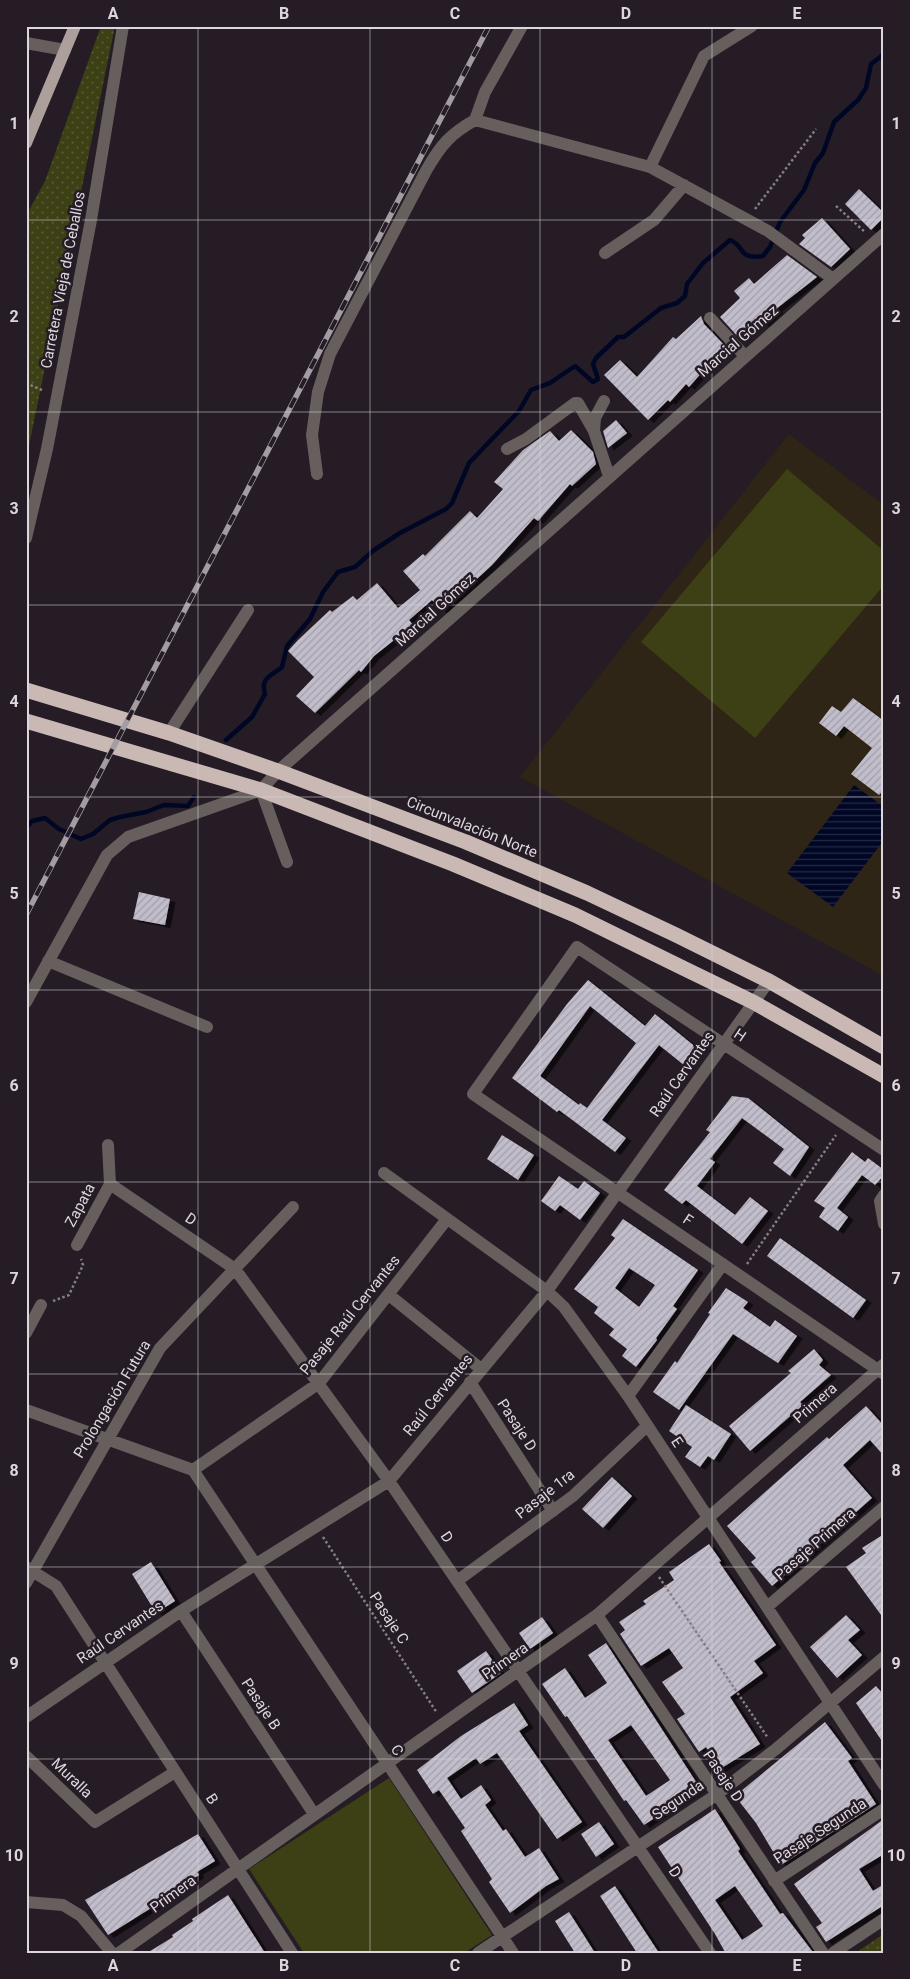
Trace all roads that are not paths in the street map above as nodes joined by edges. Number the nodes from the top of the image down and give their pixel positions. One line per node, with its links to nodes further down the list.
1 (123, 26): 21 (street, Carretera Vieja de Ceballos)
2 (522, 26): 7 (street)
3 (752, 26): 9 (street)
4 (71, 28): 6 (main road)
5 (26, 43): 6 (street)
6 (65, 50): 8 (main road)
7 (475, 120): 9 (street); 19 (street)
8 (26, 143)
9 (650, 167): 10 (street)
10 (684, 185): 12 (street); 13 (street)
11 (879, 238): 13 (street, Marcial Gómez)
12 (604, 253)
13 (833, 279): 15 (street, Marcial Gómez)
14 (710, 318): 15 (street)
15 (745, 356): 20 (street, Marcial Gómez)
16 (604, 400): 17 (street)
17 (594, 431): 18 (street); 20 (street)
18 (507, 449)
19 (317, 474)
20 (609, 476): 26 (street, Marcial Gómez)
21 (26, 538)
22 (248, 610): 25 (street)
23 (26, 690): 25 (highway, Circunvalación Norte)
24 (26, 721): 27 (highway)
25 (169, 733): 26 (highway, Circunvalación Norte)
26 (278, 771): 27 (street, Marcial Gómez); 30 (highway, Circunvalación Norte)
27 (261, 790): 28 (street); 29 (street, Marcial Gómez); 32 (highway)
28 (287, 862)
29 (48, 961): 31 (street, Marcial Gómez); 33 (street)
30 (769, 982): 32 (street, Raúl Cervantes); 35 (highway, Circunvalación Norte)
31 (26, 1002)
32 (753, 1002): 34 (street, Raúl Cervantes); 36 (highway)
33 (207, 1028)
34 (723, 1043): 37 (street, H); 39 (street, H); 42 (street, Raúl Cervantes)
35 (884, 1047)
36 (884, 1076)
37 (474, 1094): 42 (street, F)
38 (108, 1145): 41 (street)
39 (884, 1150)
40 (384, 1173): 45 (street, E)
41 (110, 1184): 47 (street, Zapata); 49 (street, D)
42 (618, 1192): 48 (street, F); 50 (street, Raúl Cervantes)
43 (884, 1195): 46 (street)
44 (294, 1207): 49 (street, Prolongación Futura)
45 (447, 1219): 50 (street, E); 51 (street, Pasaje Raúl Cervantes)
46 (884, 1224)
47 (77, 1245)
48 (723, 1264): 55 (street, F); 58 (street)
49 (235, 1269): 57 (street, D); 61 (street, Prolongación Futura)
50 (547, 1291): 54 (street, Raúl Cervantes); 58 (street, E)
51 (389, 1295): 54 (street); 57 (street, Pasaje Raúl Cervantes)
52 (41, 1305): 53 (street)
53 (26, 1333)
54 (481, 1369): 56 (street, Raúl Cervantes)
55 (882, 1369): 66 (street, Primera)
56 (470, 1382): 63 (street, Raúl Cervantes); 65 (street, Pasaje D)
57 (319, 1383): 62 (street, Pasaje Raúl Cervantes); 63 (street, D)
58 (628, 1396): 60 (street, E)
59 (26, 1410): 61 (street)
60 (647, 1426): 65 (street, Pasaje 1ra); 66 (street, E)
61 (106, 1438): 62 (street); 68 (street, Prolongación Futura)
62 (193, 1470): 67 (street, C)
63 (389, 1481): 67 (street, Raúl Cervantes); 69 (street, D)
64 (884, 1507): 71 (street, Pasaje Primera)
65 (553, 1511): 69 (street, Pasaje 1ra)
66 (709, 1518): 71 (street, E); 73 (street, Primera)
67 (256, 1563): 72 (street, Raúl Cervantes); 80 (street, C)
68 (29, 1569): 70 (street, Prolongación Futura); 75 (street, B)
69 (457, 1580): 76 (street, D)
70 (26, 1582)
71 (767, 1607): 77 (street, E)
72 (181, 1611): 75 (street, Raúl Cervantes); 85 (street, Pasaje B)
73 (597, 1615): 76 (street, Primera); 83 (street, Pasaje D)
74 (884, 1657): 77 (street, Segunda)
75 (105, 1662): 78 (street, Raúl Cervantes); 81 (street, B)
76 (518, 1671): 80 (street, Primera); 86 (street, D)
77 (830, 1703): 82 (street, E); 83 (street, Segunda)
78 (26, 1717)
79 (26, 1756): 81 (street, Muralla)
80 (387, 1763): 85 (street, Primera); 91 (street, C)
81 (175, 1772): 87 (street, B)
82 (884, 1785)
83 (716, 1795): 86 (street, Segunda); 88 (street, Pasaje D)
84 (884, 1809): 88 (street, Pasaje Segunda)
85 (314, 1814): 87 (street, Primera)
86 (638, 1846): 91 (street, Segunda); 97 (street, D)
87 (237, 1868): 93 (street, Primera); 94 (street, B)
88 (774, 1880): 98 (street, Pasaje D)
89 (26, 1902): 92 (street)
90 (884, 1919): 99 (street)
91 (502, 1937): 95 (street, Segunda); 96 (street, C)
92 (112, 1953)
93 (119, 1953)
94 (292, 1953)
95 (478, 1953)
96 (513, 1953)
97 (710, 1953)
98 (823, 1953)
99 (833, 1953)

